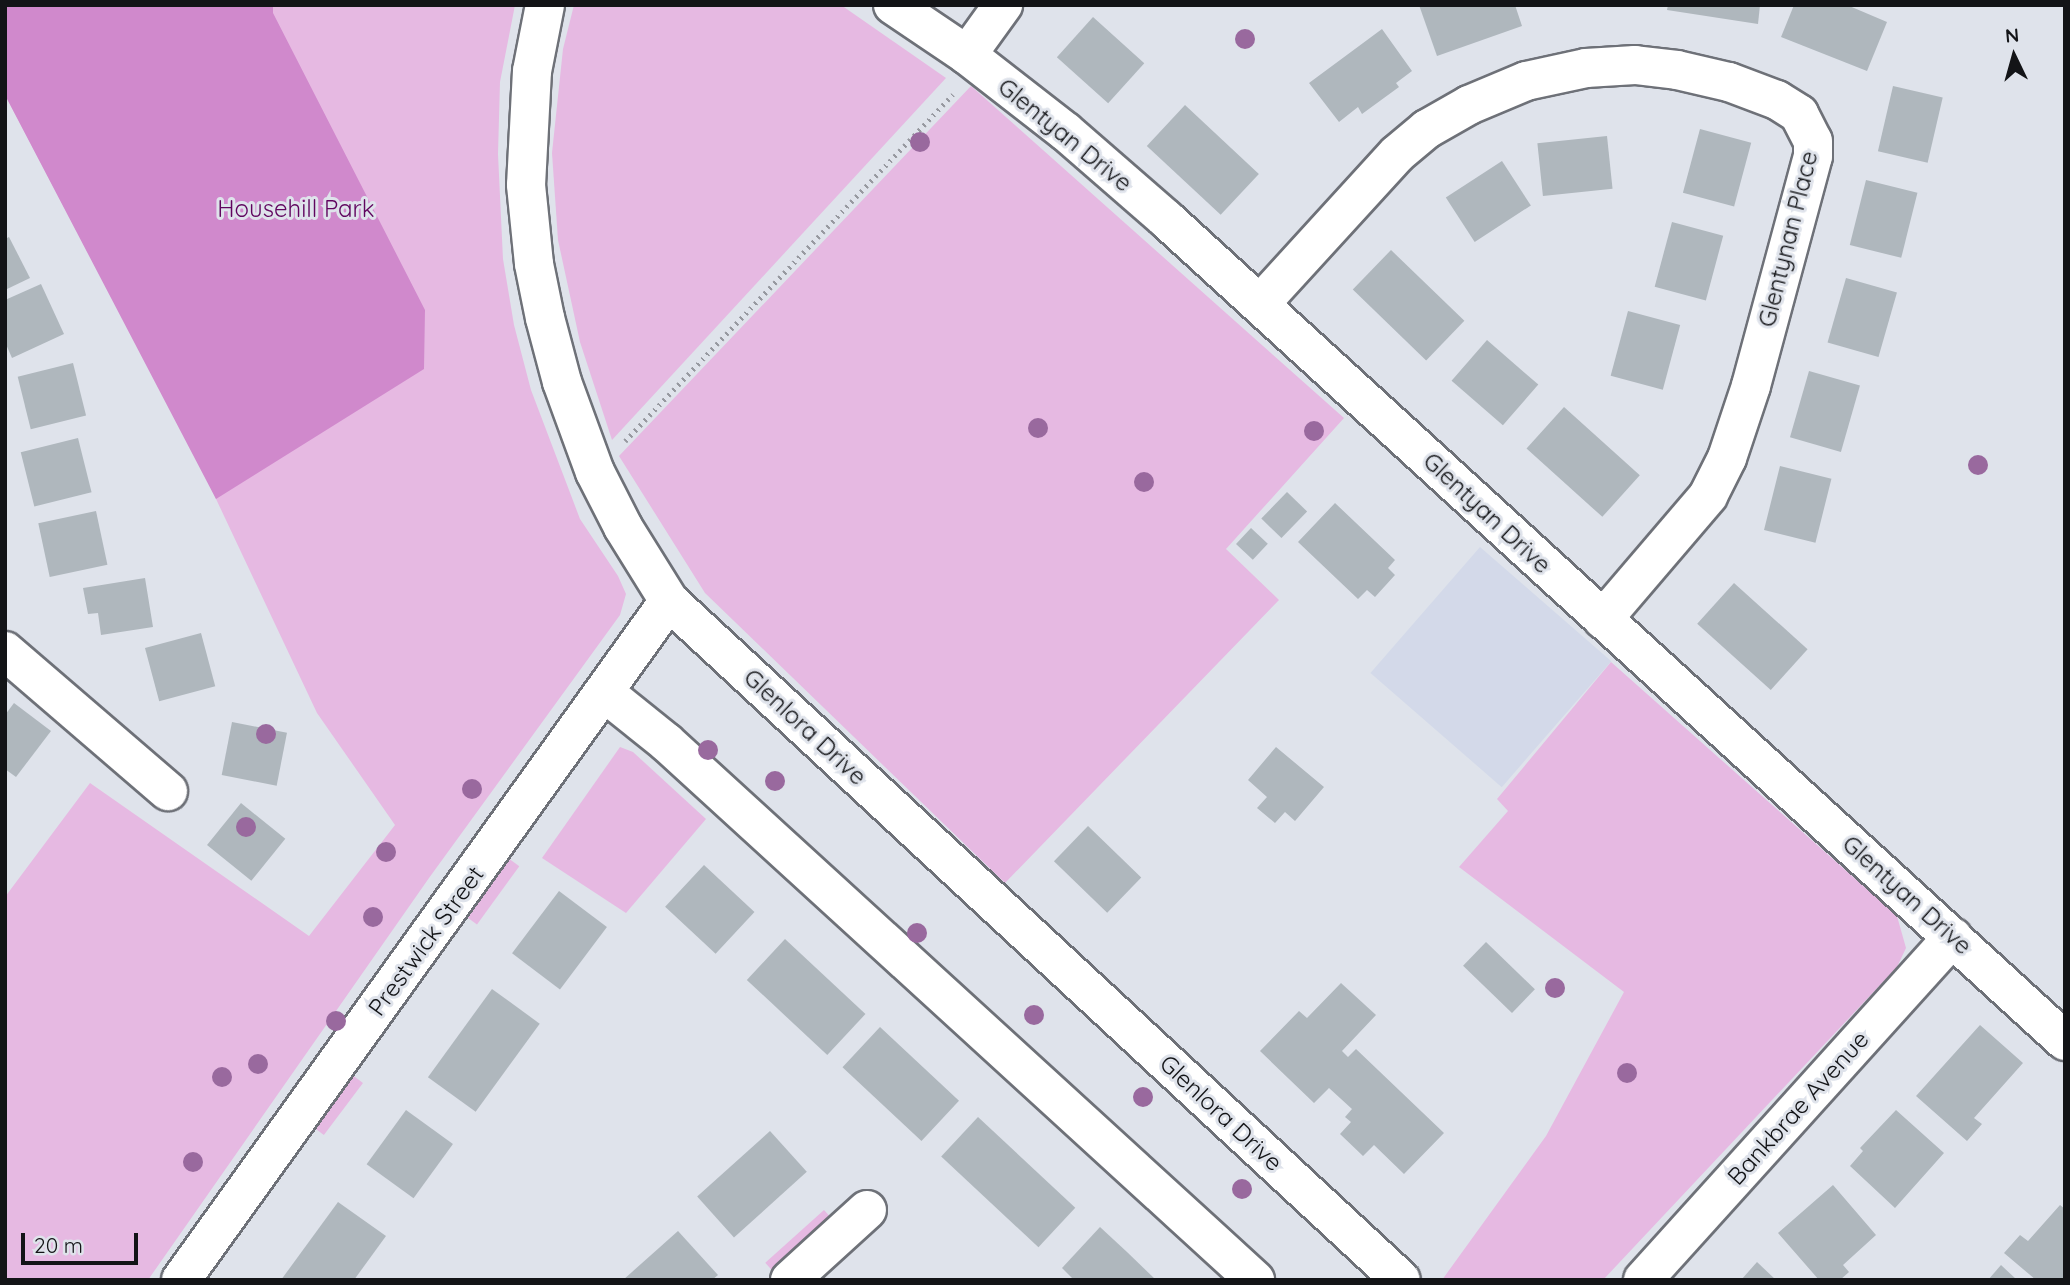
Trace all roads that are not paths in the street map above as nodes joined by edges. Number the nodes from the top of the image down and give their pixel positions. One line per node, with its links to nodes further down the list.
1 (545, 5): 6 (street, Glenlora Drive)
2 (893, 5): 4 (street, Glentyan Drive)
3 (1003, 5): 4 (street)
4 (973, 60): 5 (street, Glentyan Drive)
5 (1260, 304): 7 (street, Glentyan Drive); 7 (street, Glentynan Place)
6 (669, 601): 9 (street, Prestwick Street); 17 (street, Glenlora Drive)
7 (1603, 618): 11 (street, Glentyan Drive)
8 (5, 651): 10 (street)
9 (605, 693): 14 (street, Prestwick Street); 16 (street)
10 (168, 791)
11 (1953, 937): 12 (street, Glentyan Drive); 18 (street, Bankbrae Avenue)
12 (2065, 1041)
13 (867, 1210): 15 (street)
14 (181, 1280)
15 (789, 1280)
16 (1255, 1280)
17 (1401, 1280)
18 (1643, 1280)

